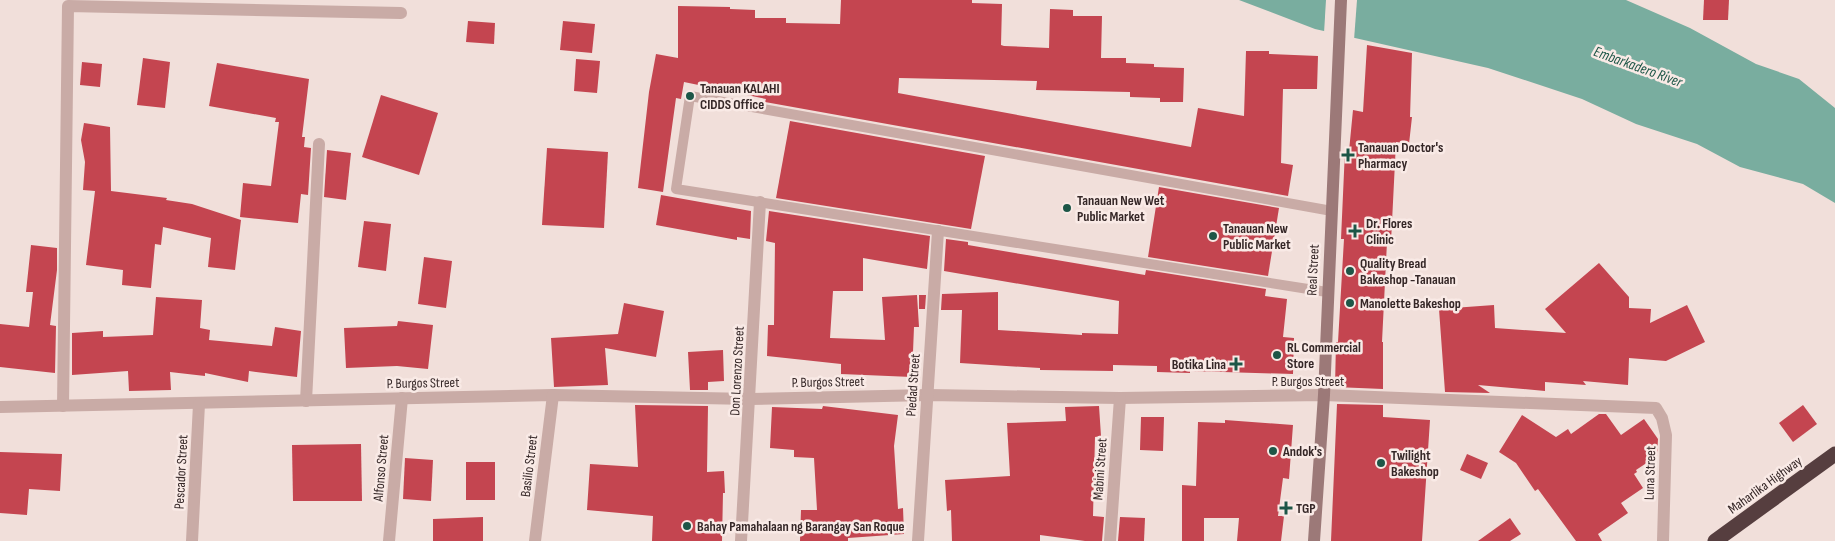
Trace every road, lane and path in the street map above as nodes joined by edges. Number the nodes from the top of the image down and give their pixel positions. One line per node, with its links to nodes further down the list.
1 (1341, 0): 5 (main road, Real Street)
2 (401, 13): 16 (street)
3 (319, 144): 14 (street)
4 (760, 202): 5 (lane); 6 (lane); 12 (street, Don Lorenzo Street)
5 (1332, 211): 7 (main road, Real Street)
6 (938, 231): 7 (lane); 9 (street, Piedad Street)
7 (1327, 292): 10 (main road, Real Street)
8 (553, 395): 11 (street, P. Burgos Street); 12 (street, P. Burgos Street); 22 (street, Basilio Street)
9 (928, 395): 12 (street, P. Burgos Street); 13 (street, P. Burgos Street); 24 (street, Piedad Street)
10 (1324, 395): 13 (street, P. Burgos Street); 18 (street, P. Burgos Street); 26 (main road, Real Street)
11 (402, 398): 14 (street, P. Burgos Street); 21 (street, Alfonso Street)
12 (750, 398): 23 (street, Don Lorenzo Street)
13 (1120, 398): 25 (street, Mabini Street)
14 (306, 401): 15 (street, P. Burgos Street)
15 (199, 404): 16 (street, P. Burgos Street); 20 (street, Pescador Street)
16 (63, 406): 17 (street, P. Burgos Street)
17 (0, 407)
18 (1656, 408): 27 (street, Luna Street)
19 (1835, 454): 28 (highway, Maharlika Highway)
20 (192, 541)
21 (389, 541)
22 (535, 541)
23 (741, 541)
24 (918, 541)
25 (1110, 541)
26 (1314, 541)
27 (1663, 541)
28 (1715, 541)

